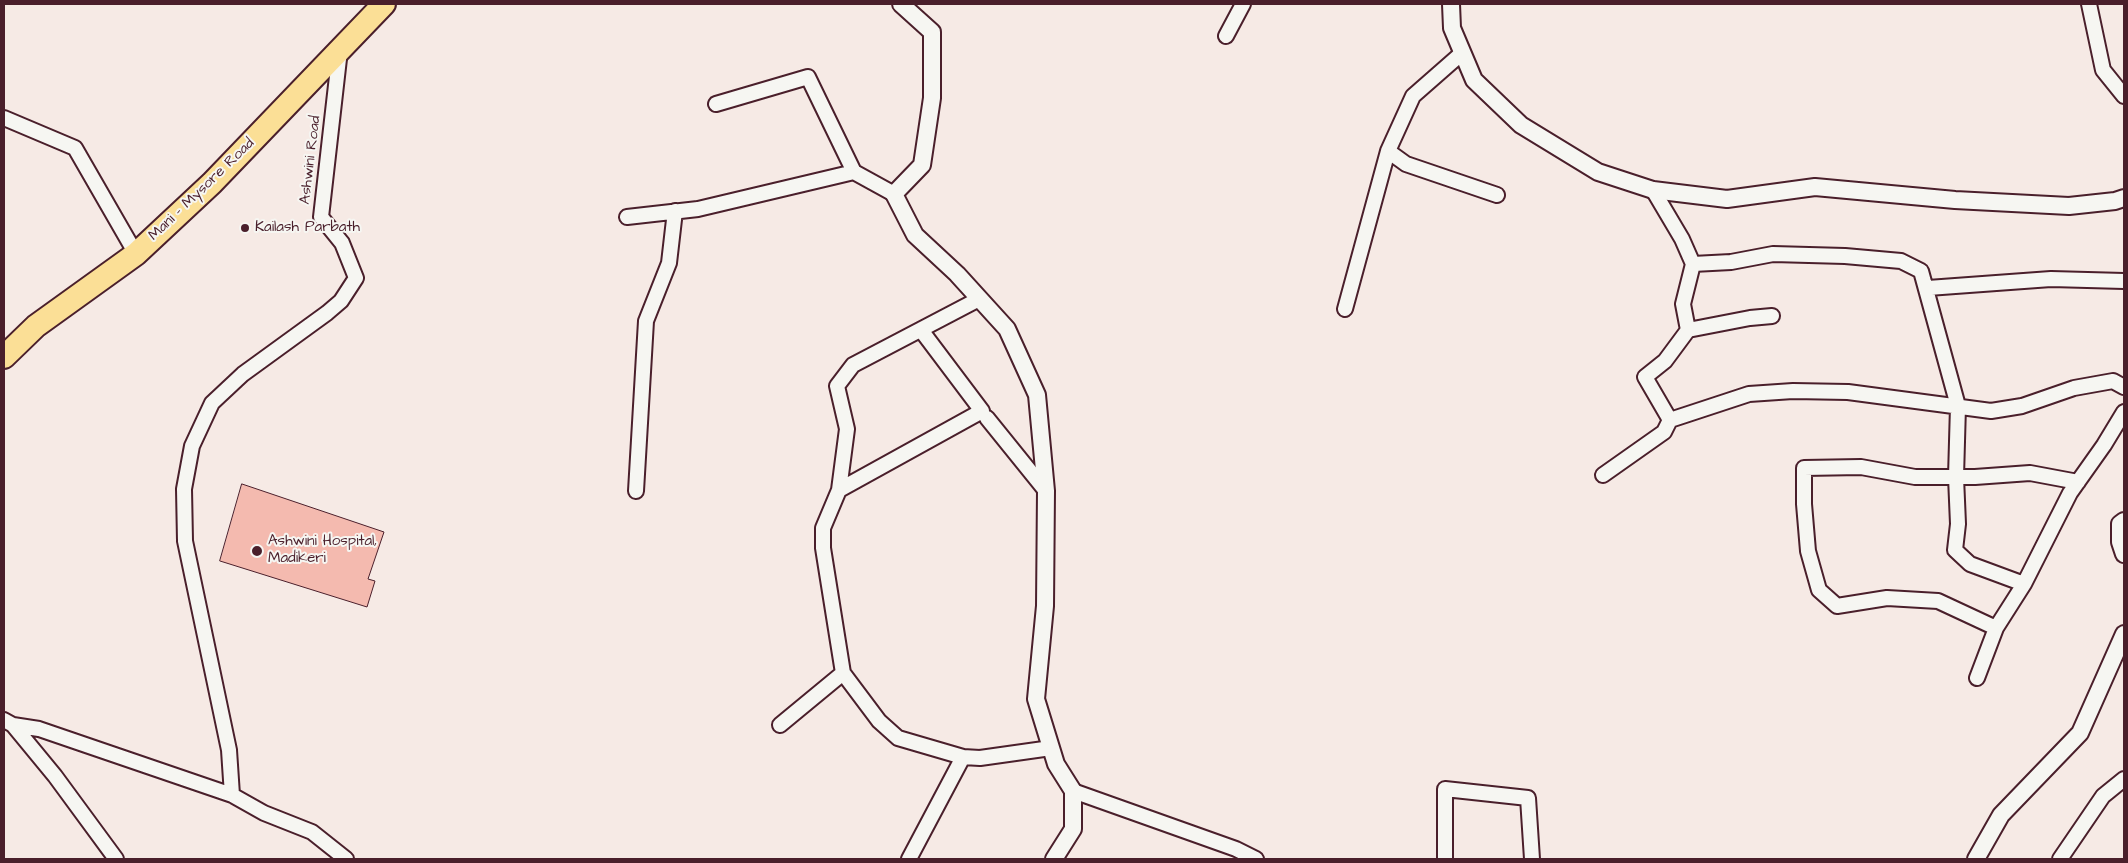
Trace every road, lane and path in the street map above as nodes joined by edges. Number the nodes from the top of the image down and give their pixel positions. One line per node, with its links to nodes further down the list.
1 (384, 4): 7 (highway, Mani - Mysore Road)
2 (901, 4): 15 (street)
3 (1243, 4): 6 (street)
4 (1451, 4): 8 (street)
5 (2089, 4): 9 (street)
6 (1226, 36)
7 (340, 50): 20 (highway, Mani - Mysore Road); 54 (street, Ashwini Road)
8 (1462, 53): 12 (street); 14 (street)
9 (2124, 96)
10 (716, 104): 13 (street)
11 (4, 118): 20 (street)
12 (1388, 151): 16 (street); 25 (street)
13 (854, 172): 15 (street); 18 (street)
14 (1652, 190): 17 (street); 21 (street)
15 (894, 194): 24 (street)
16 (1497, 195)
17 (2124, 198)
18 (675, 211): 19 (street); 39 (street)
19 (627, 217)
20 (136, 254): 29 (highway, Mani - Mysore Road)
21 (1693, 264): 23 (street); 28 (street)
22 (2124, 281): 23 (street)
23 (1928, 288): 31 (street)
24 (979, 299): 27 (street); 40 (street)
25 (1345, 309)
26 (1772, 316): 28 (street)
27 (921, 330): 38 (street); 38 (street)
28 (1688, 330): 34 (street)
29 (4, 357)
30 (2124, 388): 31 (street)
31 (1958, 406): 34 (street); 36 (street)
32 (2124, 412): 37 (street)
33 (987, 418): 40 (street)
34 (1670, 420): 35 (street)
35 (1602, 475)
36 (1956, 477): 37 (street); 43 (street); 44 (street)
37 (2078, 482): 43 (street)
38 (839, 490): 46 (street)
39 (636, 491)
40 (1046, 491): 50 (street)
41 (2124, 521): 42 (street)
42 (2124, 554)
43 (2024, 584): 44 (street)
44 (1996, 628): 47 (street)
45 (2124, 634): 62 (street)
46 (843, 673): 49 (street); 51 (street)
47 (1977, 678)
48 (8, 723): 54 (street); 55 (street)
49 (780, 725)
50 (1051, 748): 51 (street); 53 (street)
51 (963, 757): 57 (street)
52 (2124, 779): 63 (street)
53 (1073, 791): 58 (street); 59 (street)
54 (232, 795): 56 (street)
55 (116, 859)
56 (346, 859)
57 (909, 859)
58 (1054, 859)
59 (1256, 859)
60 (1445, 859): 61 (street)
61 (1532, 859)
62 (1976, 859)
63 (2060, 859)

